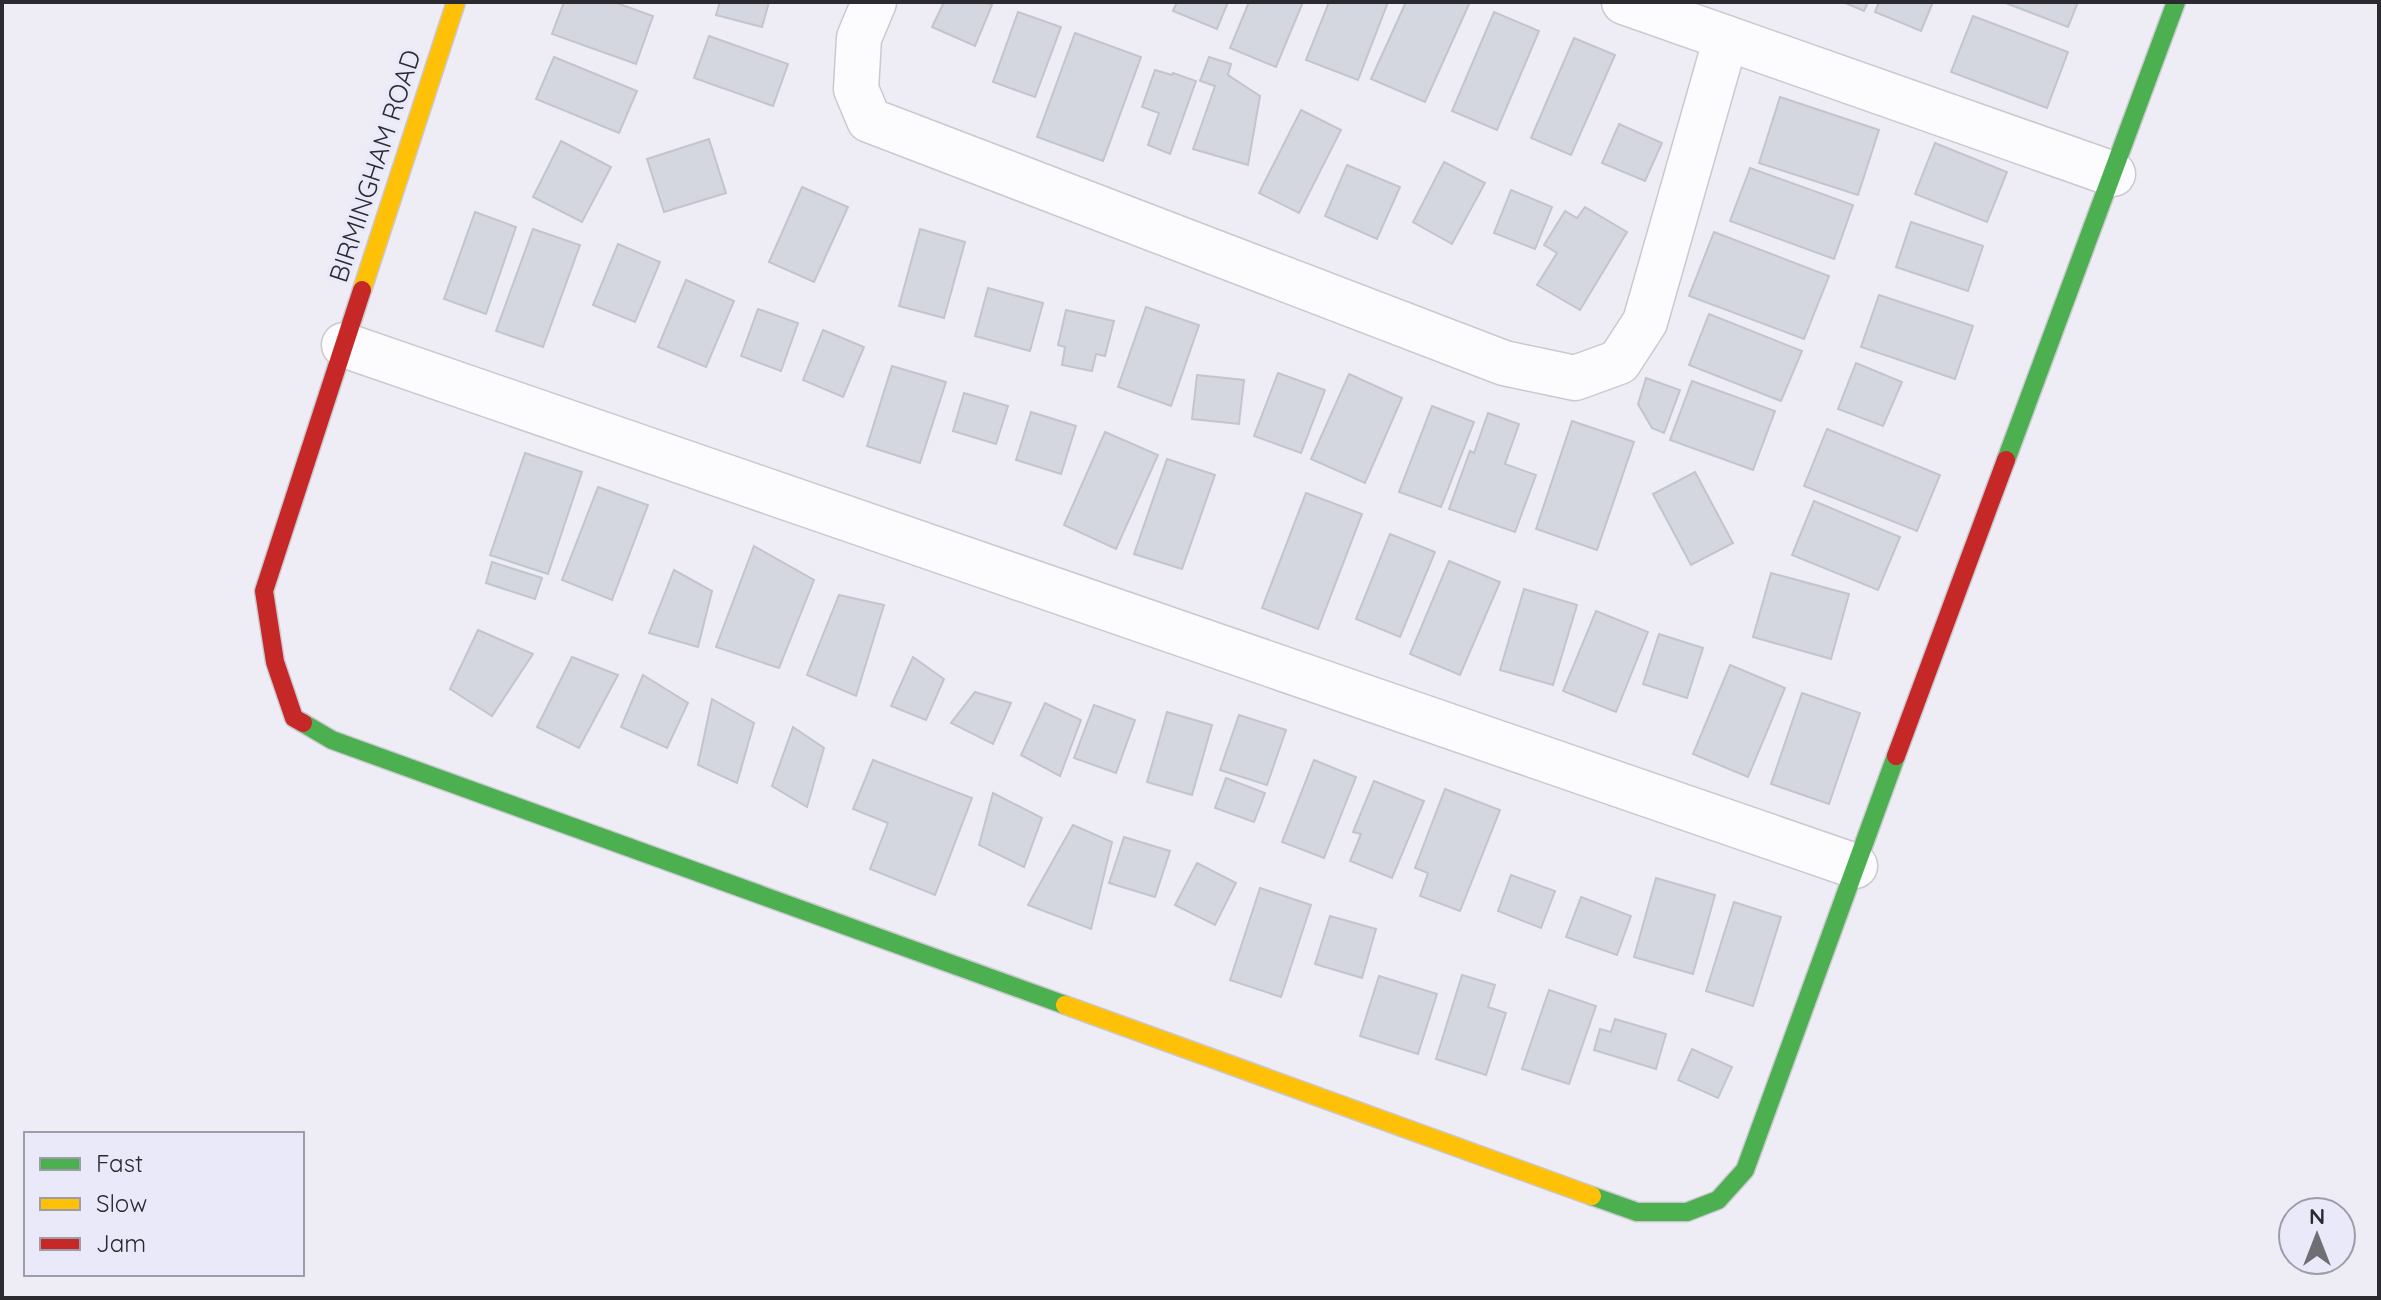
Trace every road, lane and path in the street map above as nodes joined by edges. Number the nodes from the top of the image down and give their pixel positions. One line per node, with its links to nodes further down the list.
1 (456, 2): 7 (street, BIRMINGHAM ROAD)
2 (874, 2): 5 (street)
3 (1624, 2): 5 (street)
4 (2176, 2): 6 (street, BIRMINGHAM ROAD)
5 (1726, 38): 6 (street)
6 (2113, 174): 8 (street, BIRMINGHAM ROAD)
7 (344, 345): 8 (street); 8 (street, BIRMINGHAM ROAD)
8 (1855, 866)

